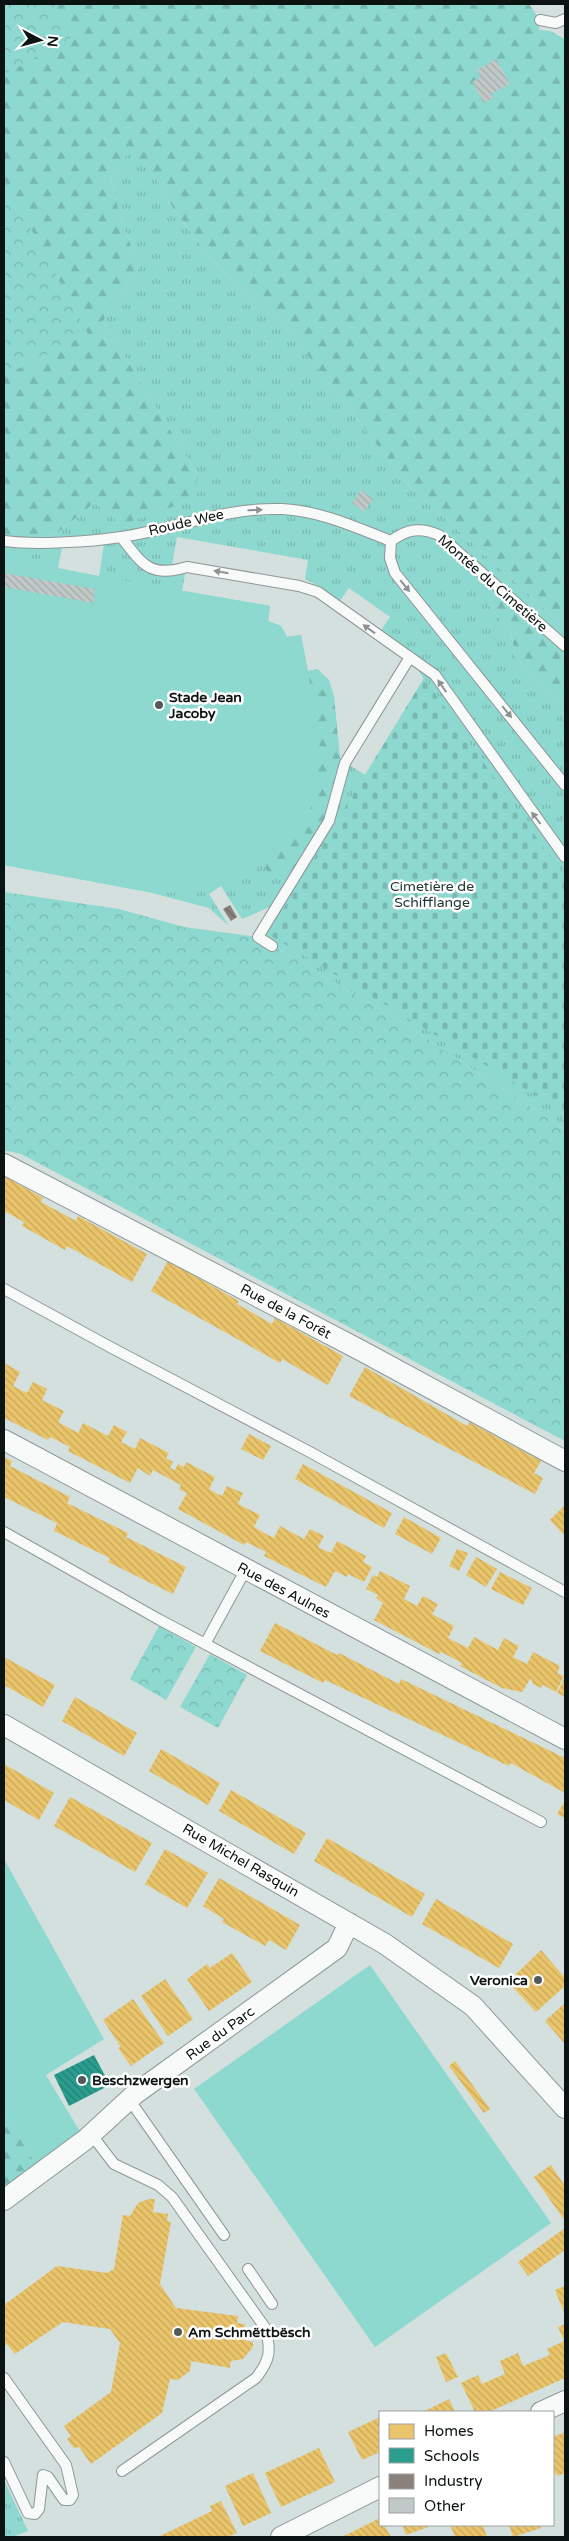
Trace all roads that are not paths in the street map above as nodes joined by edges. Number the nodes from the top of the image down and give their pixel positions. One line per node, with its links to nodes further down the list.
1 (565, 19): 2 (lane)
2 (540, 20)
3 (121, 537): 4 (lane, Roude Wee); 5 (lane, Roude Wee, one-way to 5); 7 (lane, one-way to 3)
4 (4, 541)
5 (391, 541): 6 (lane, Montée du Cimetière); 8 (lane, one-way to 8)
6 (565, 646)
7 (410, 656): 9 (lane, one-way to 7); 10 (lane)
8 (565, 785)
9 (565, 858)
10 (272, 946)
11 (4, 1164): 14 (street, Rue de la Forêt)
12 (4, 1289): 17 (lane)
13 (4, 1440): 16 (street, Rue des Aulnes)
14 (565, 1461)
15 (4, 1532): 18 (lane)
16 (246, 1569): 18 (lane); 20 (street, Rue des Aulnes)
17 (565, 1592)
18 (205, 1644): 21 (lane)
19 (4, 1725): 22 (street, Rue Michel Rasquin)
20 (565, 1739)
21 (541, 1822)
22 (349, 1923): 23 (street, Rue du Parc); 24 (street, Rue Michel Rasquin)
23 (129, 2099): 25 (street, Rue du Parc); 27 (lane)
24 (565, 2108)
25 (88, 2137): 26 (street, Rue du Parc); 34 (lane)
26 (4, 2200)
27 (224, 2234)
28 (248, 2269): 29 (lane)
29 (272, 2304)
30 (4, 2378): 33 (lane)
31 (565, 2401): 32 (street)
32 (543, 2411)
33 (4, 2462)
34 (122, 2471)
35 (379, 2488): 36 (street)
36 (281, 2537)

